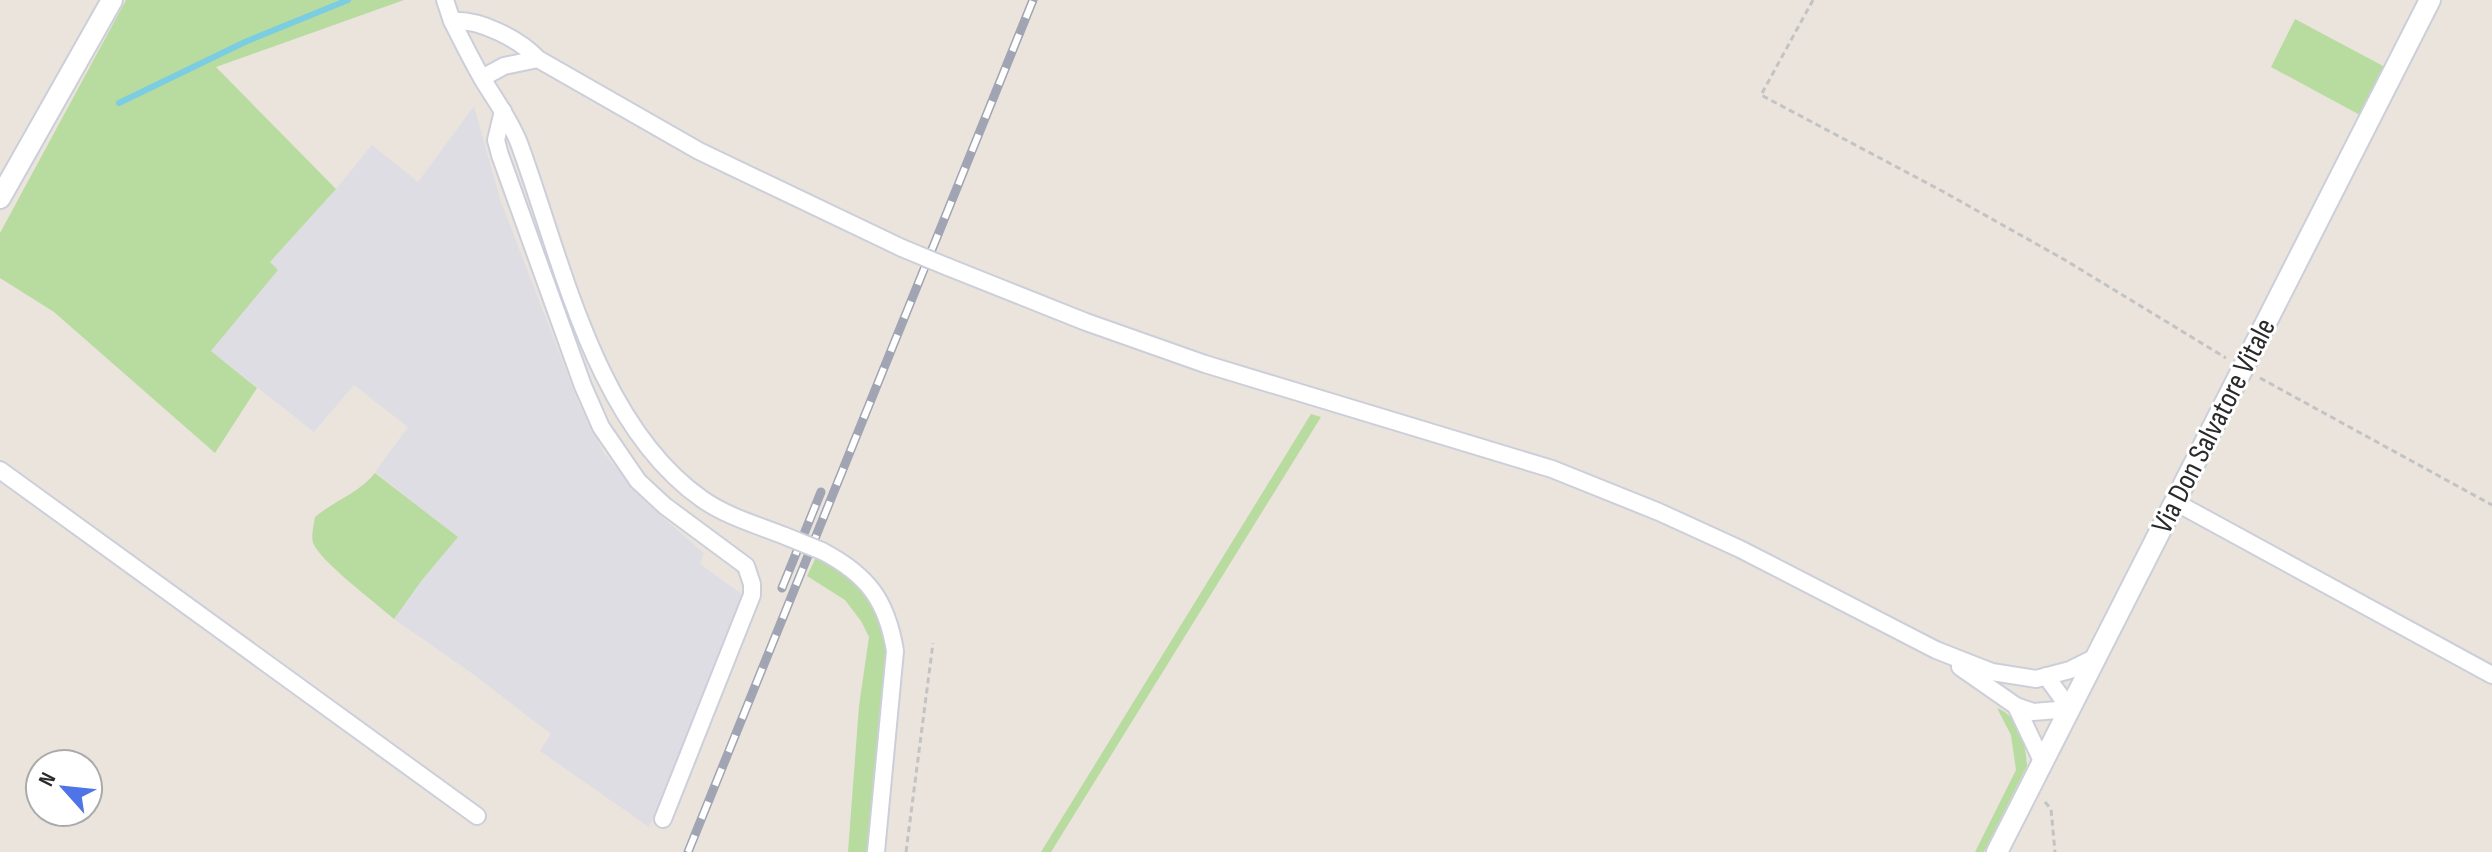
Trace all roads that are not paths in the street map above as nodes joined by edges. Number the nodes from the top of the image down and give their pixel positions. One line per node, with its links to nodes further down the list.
1 (112, 0): 8 (street)
2 (445, 0): 4 (street)
3 (2430, 0): 10 (street, Via Don Salvatore Vitale)
4 (452, 21): 5 (street); 6 (street)
5 (538, 59): 6 (street); 11 (street, bridge)
6 (482, 78): 7 (street)
7 (503, 111): 19 (street); 20 (street, bridge)
8 (0, 198)
9 (0, 470): 18 (street)
10 (2175, 502): 12 (street, Via Don Salvatore Vitale); 13 (street)
11 (1936, 650): 14 (street); 15 (street)
12 (2096, 657): 14 (street); 16 (street, Via Don Salvatore Vitale)
13 (2492, 675)
14 (2046, 676): 16 (street)
15 (2016, 706): 16 (street); 17 (street)
16 (2070, 709): 17 (street, Via Don Salvatore Vitale)
17 (2042, 761): 21 (street, Via Don Salvatore Vitale)
18 (477, 816)
19 (663, 819)
20 (876, 852)
21 (1997, 852)

